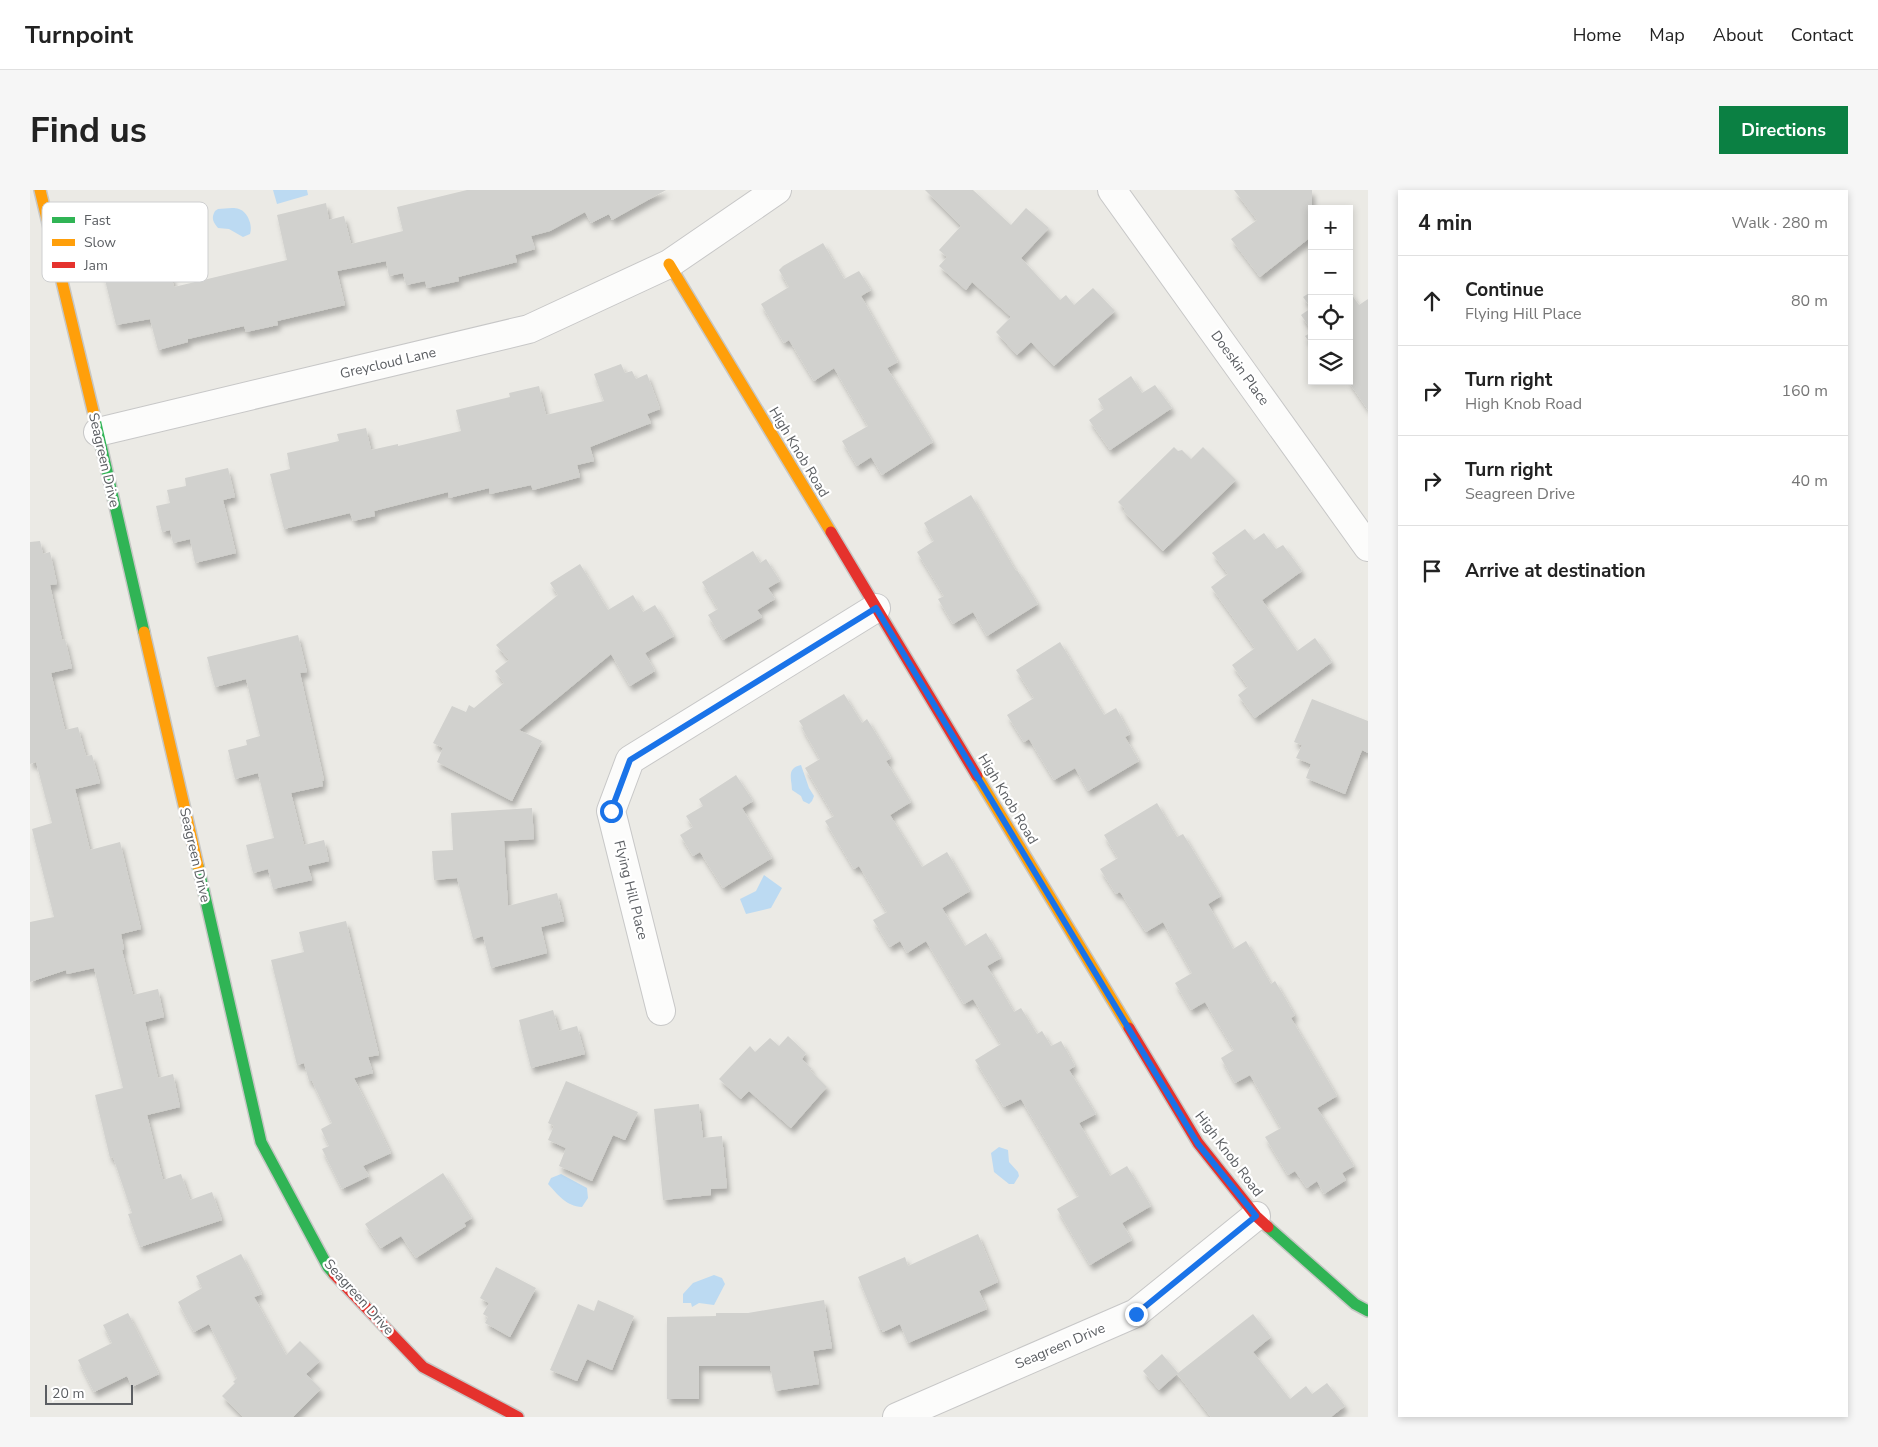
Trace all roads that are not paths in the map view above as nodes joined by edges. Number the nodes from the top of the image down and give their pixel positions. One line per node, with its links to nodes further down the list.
1 (777, 190): 3 (street, Greycloud Lane)
2 (1112, 190): 6 (street, Doeskin Place)
3 (669, 264): 5 (street, Greycloud Lane); 7 (street, High Knob Road)
4 (62, 282): 5 (street, Seagreen Drive)
5 (98, 432): 11 (street, Seagreen Drive)
6 (1368, 547)
7 (876, 608): 8 (street, Flying Hill Place); 9 (street, High Knob Road)
8 (661, 1011)
9 (1256, 1216): 10 (street, High Knob Road); 12 (street, Seagreen Drive)
10 (1368, 1311)
11 (518, 1417)
12 (897, 1417)

